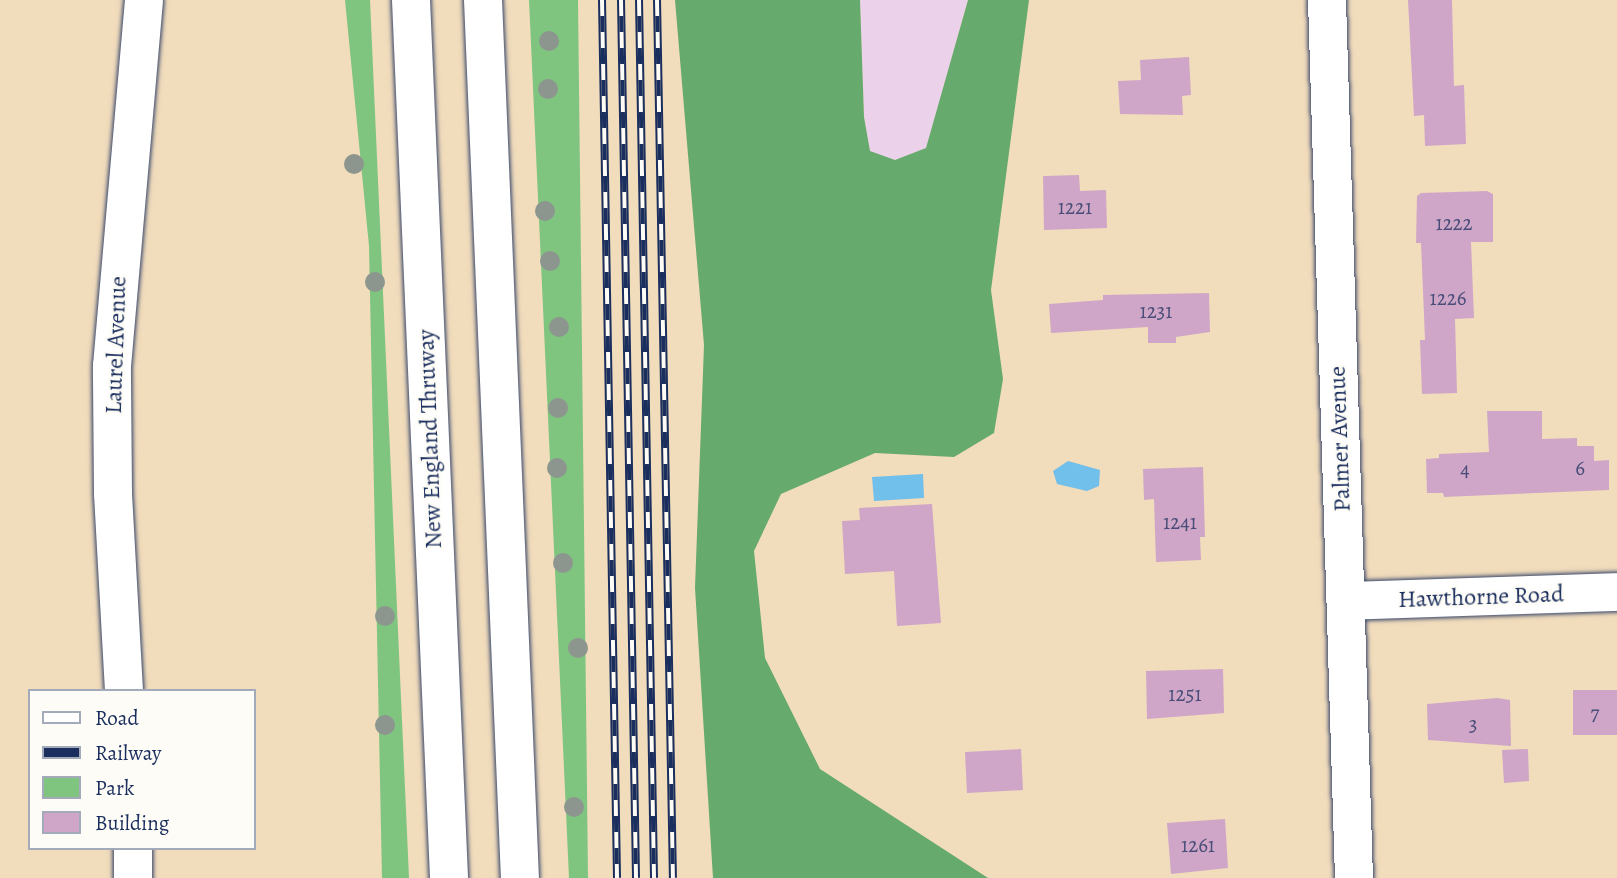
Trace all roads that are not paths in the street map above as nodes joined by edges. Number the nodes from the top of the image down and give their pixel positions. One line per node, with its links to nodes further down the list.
1 (144, 0): 7 (main road, Laurel Avenue)
2 (411, 0): 10 (main road, New England Thruway)
3 (483, 0): 11 (main road)
4 (1327, 0): 6 (main road, Palmer Avenue)
5 (1617, 592): 6 (main road, Hawthorne Road)
6 (1346, 601): 12 (main road, Palmer Avenue)
7 (124, 689)
8 (133, 850): 9 (main road)
9 (133, 878)
10 (449, 878)
11 (520, 878)
12 (1354, 878)

